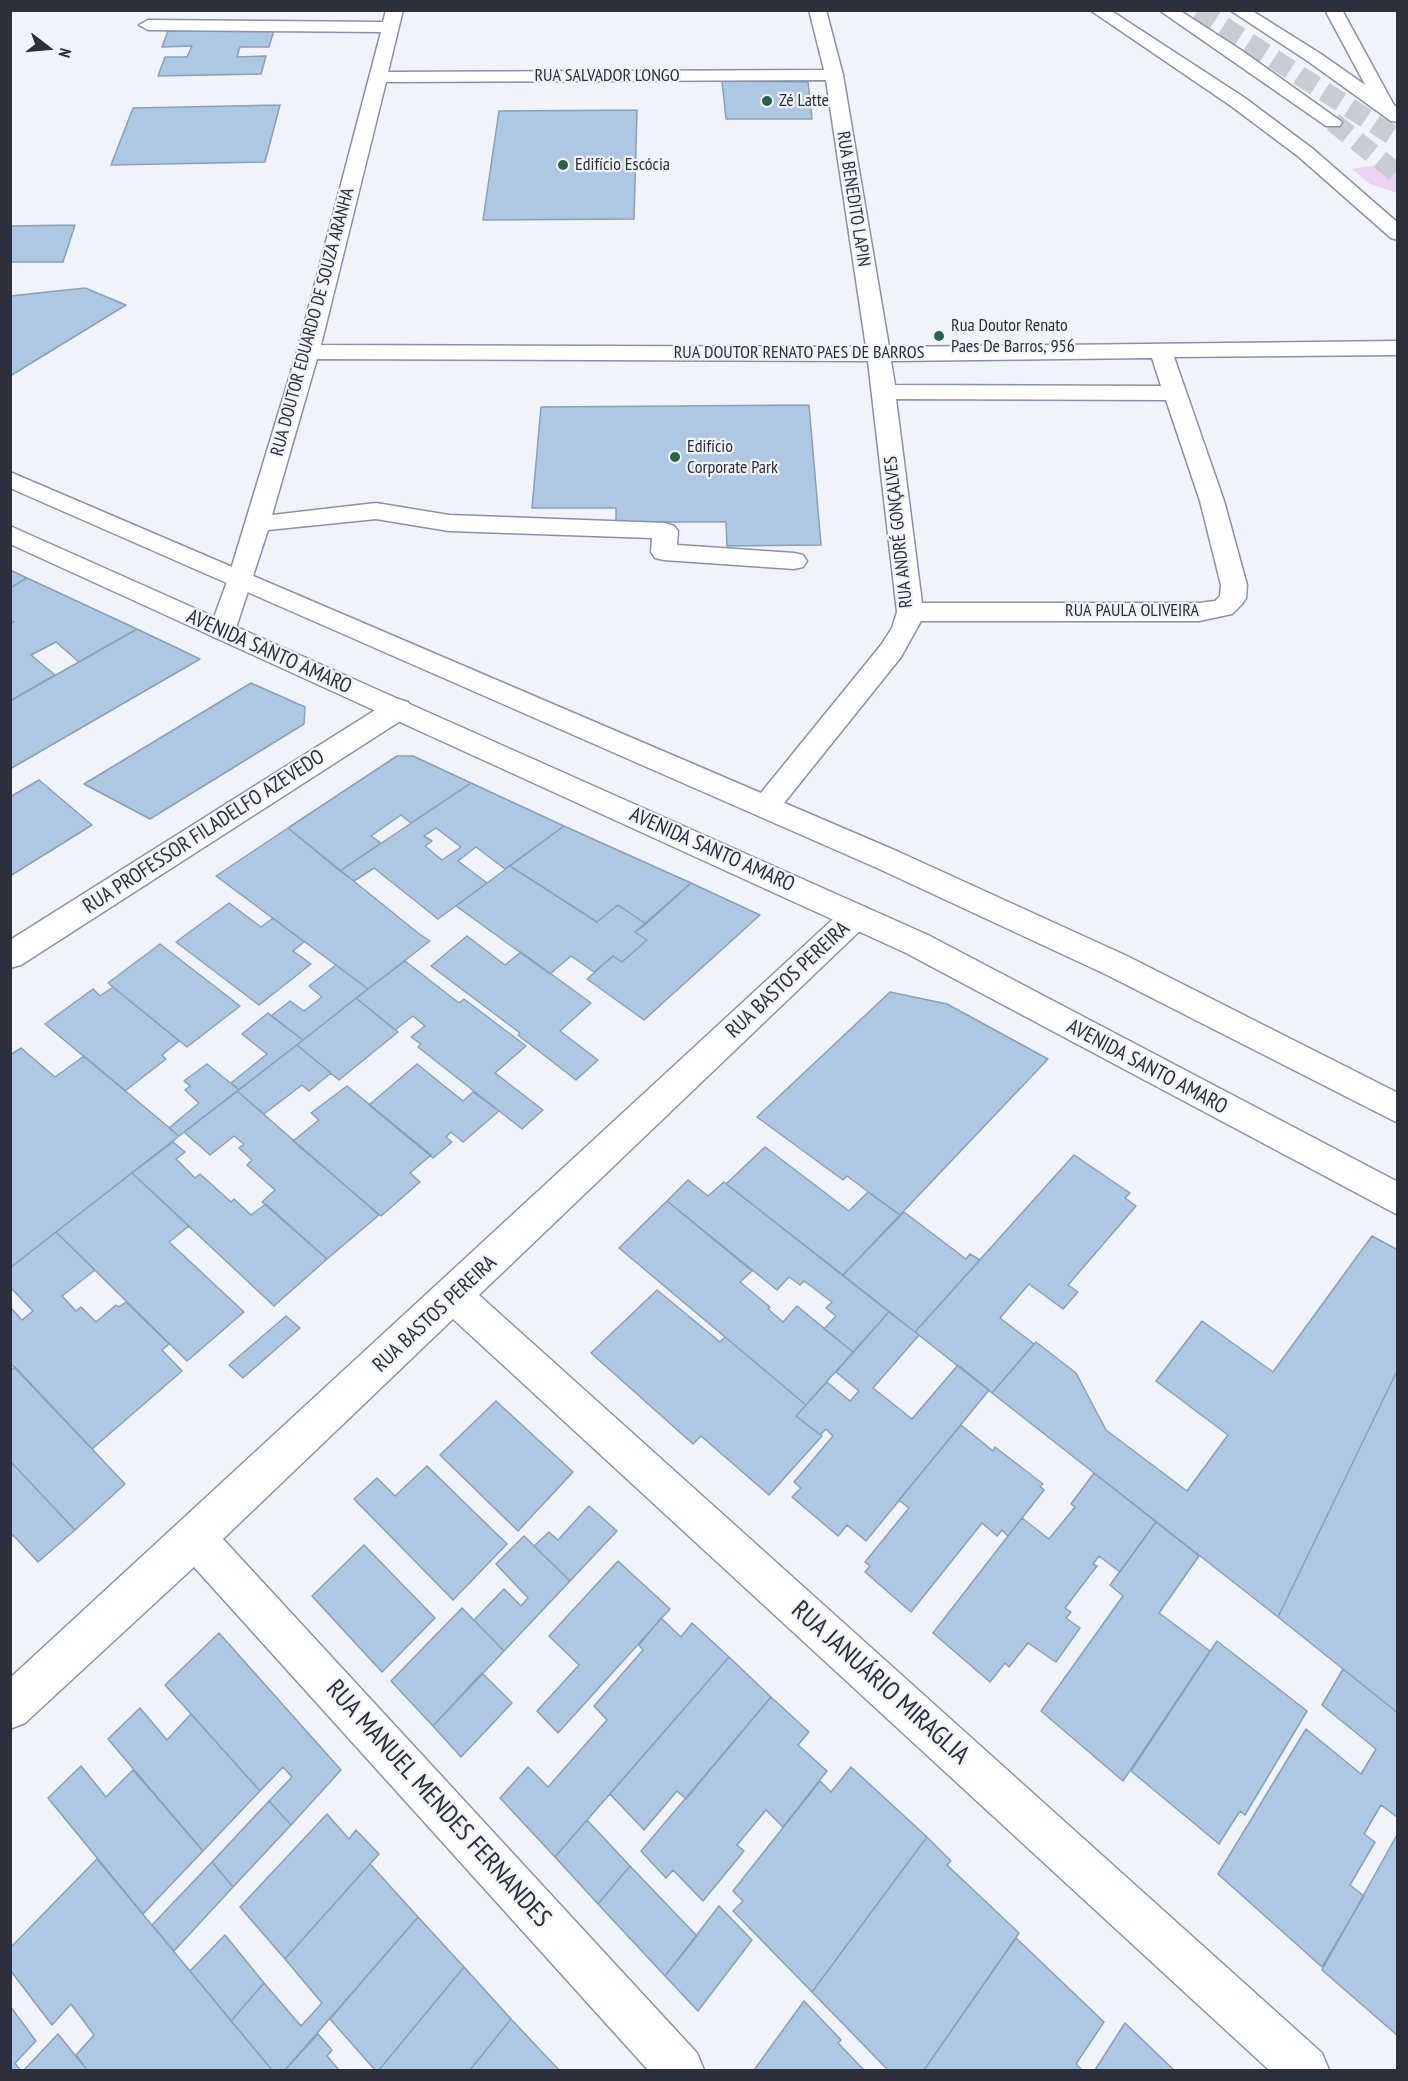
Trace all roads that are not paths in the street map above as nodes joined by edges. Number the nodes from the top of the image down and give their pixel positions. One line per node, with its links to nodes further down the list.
1 (817, 10): 8 (main road, RUA BENEDITO LAPIN)
2 (1098, 10): 12 (main road)
3 (1167, 10): 11 (main road)
4 (1238, 10): 10 (main road)
5 (1333, 10): 10 (main road)
6 (393, 19): 7 (main road); 9 (main road, RUA DOUTOR EDUARDO DE SOUZA ARANHA)
7 (148, 25)
8 (834, 75): 9 (main road, RUA SALVADOR LONGO); 18 (main road, RUA BENEDITO LAPIN)
9 (379, 76): 17 (main road, RUA DOUTOR EDUARDO DE SOUZA ARANHA)
10 (1392, 112)
11 (1333, 123)
12 (1374, 211): 13 (main road); 14 (main road)
13 (1398, 222)
14 (1398, 234)
15 (1398, 348): 16 (main road, RUA DOUTOR RENATO PAES DE BARROS)
16 (1160, 350): 18 (main road, RUA DOUTOR RENATO PAES DE BARROS); 20 (main road, RUA PAULA OLIVEIRA)
17 (308, 352): 18 (main road, RUA DOUTOR RENATO PAES DE BARROS); 22 (main road, RUA DOUTOR EDUARDO DE SOUZA ARANHA)
18 (878, 354): 19 (main road, RUA ANDRÉ GONÇALVES)
19 (884, 392): 20 (main road, RUA DOUTOR RENATO PAES DE BARROS); 26 (main road, RUA ANDRÉ GONÇALVES)
20 (1175, 393): 26 (main road, RUA PAULA OLIVEIRA)
21 (10, 479): 25 (main road)
22 (257, 524): 24 (main road); 25 (main road, RUA DOUTOR EDUARDO DE SOUZA ARANHA)
23 (10, 534): 27 (main road, AVENIDA SANTO AMARO)
24 (794, 561)
25 (241, 579): 27 (main road, RUA DOUTOR EDUARDO DE SOUZA ARANHA); 29 (main road)
26 (910, 612): 29 (main road, RUA ANDRÉ GONÇALVES)
27 (222, 631): 28 (main road, AVENIDA SANTO AMARO)
28 (398, 709): 30 (main road, AVENIDA SANTO AMARO); 31 (main road, RUA PROFESSOR FILADELFO AZEVEDO)
29 (765, 806): 32 (main road)
30 (856, 916): 33 (main road, AVENIDA SANTO AMARO); 34 (main road, RUA BASTOS PEREIRA)
31 (10, 956)
32 (1398, 1109)
33 (1398, 1200)
34 (454, 1296): 35 (main road, RUA BASTOS PEREIRA); 38 (main road, RUA JANUÁRIO MIRAGLIA)
35 (195, 1538): 36 (main road, RUA BASTOS PEREIRA); 37 (main road, RUA MANUEL MENDES FERNANDES)
36 (10, 1708)
37 (680, 2070)
38 (1305, 2070)

